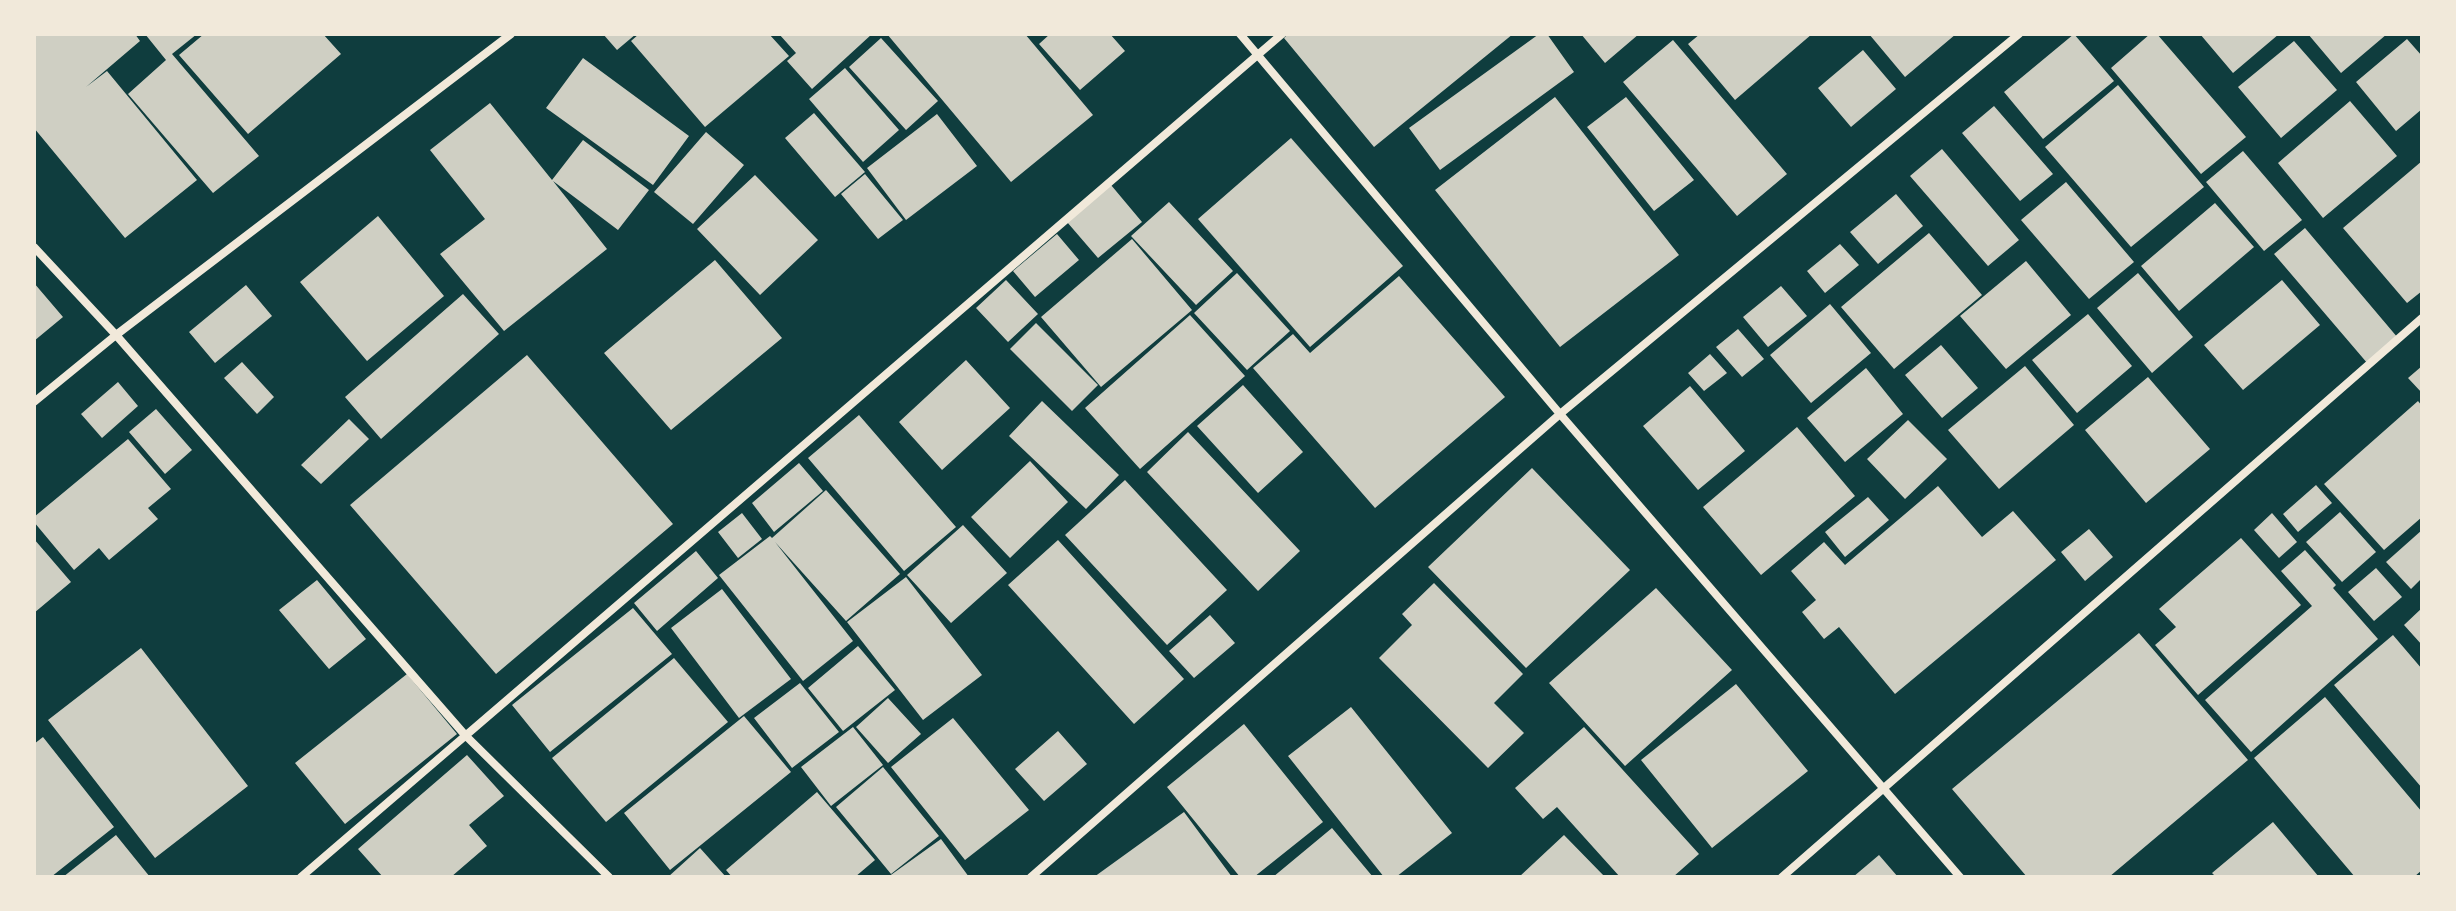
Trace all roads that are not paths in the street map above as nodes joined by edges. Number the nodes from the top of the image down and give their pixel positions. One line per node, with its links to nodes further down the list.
1 (511, 34): 8 (street)
2 (1240, 34): 5 (street)
3 (1282, 34): 5 (street)
4 (2019, 34): 10 (street)
5 (1257, 55): 10 (street); 11 (street)
6 (34, 247): 8 (street)
7 (2422, 318): 12 (street)
8 (116, 335): 9 (street); 11 (street)
9 (34, 402)
10 (1560, 414): 12 (street); 15 (street)
11 (465, 735): 13 (street); 14 (street)
12 (1882, 788): 16 (street); 17 (street)
13 (301, 877)
14 (609, 877)
15 (1031, 877)
16 (1782, 877)
17 (1960, 877)

